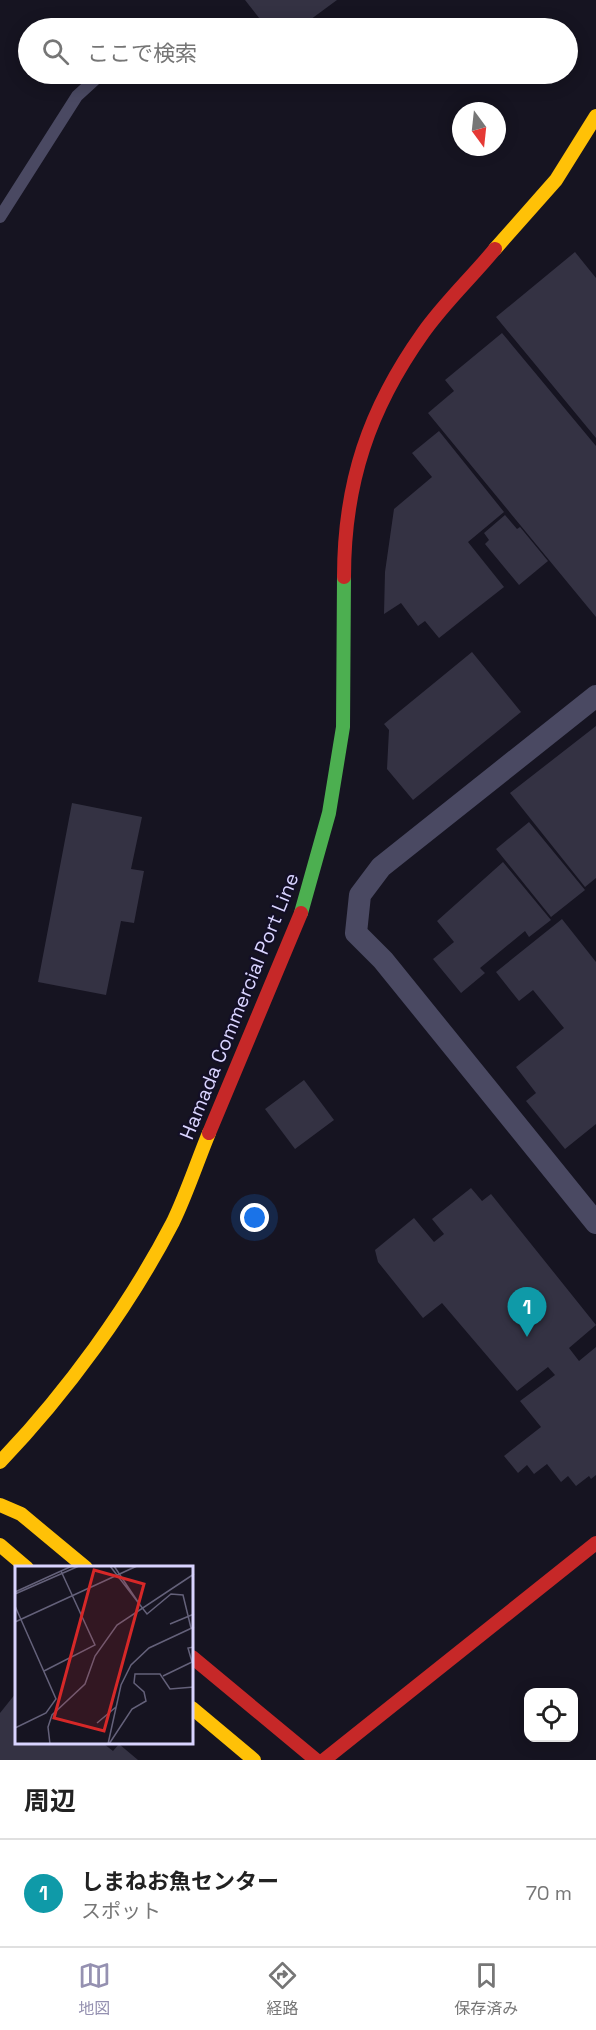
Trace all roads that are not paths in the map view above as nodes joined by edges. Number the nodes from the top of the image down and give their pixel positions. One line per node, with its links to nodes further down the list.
1 (90, 84): 3 (lane)
2 (596, 116): 6 (main road, Hamada Commercial Port Line)
3 (0, 217)
4 (596, 696): 5 (street)
5 (596, 1223)
6 (0, 1462)
7 (0, 1505): 11 (main road)
8 (596, 1543): 16 (main road)
9 (0, 1545): 10 (main road)
10 (25, 1566)
11 (84, 1566)
12 (194, 1659): 15 (main road)
13 (194, 1710): 14 (main road)
14 (254, 1760)
15 (316, 1760)
16 (324, 1760)

